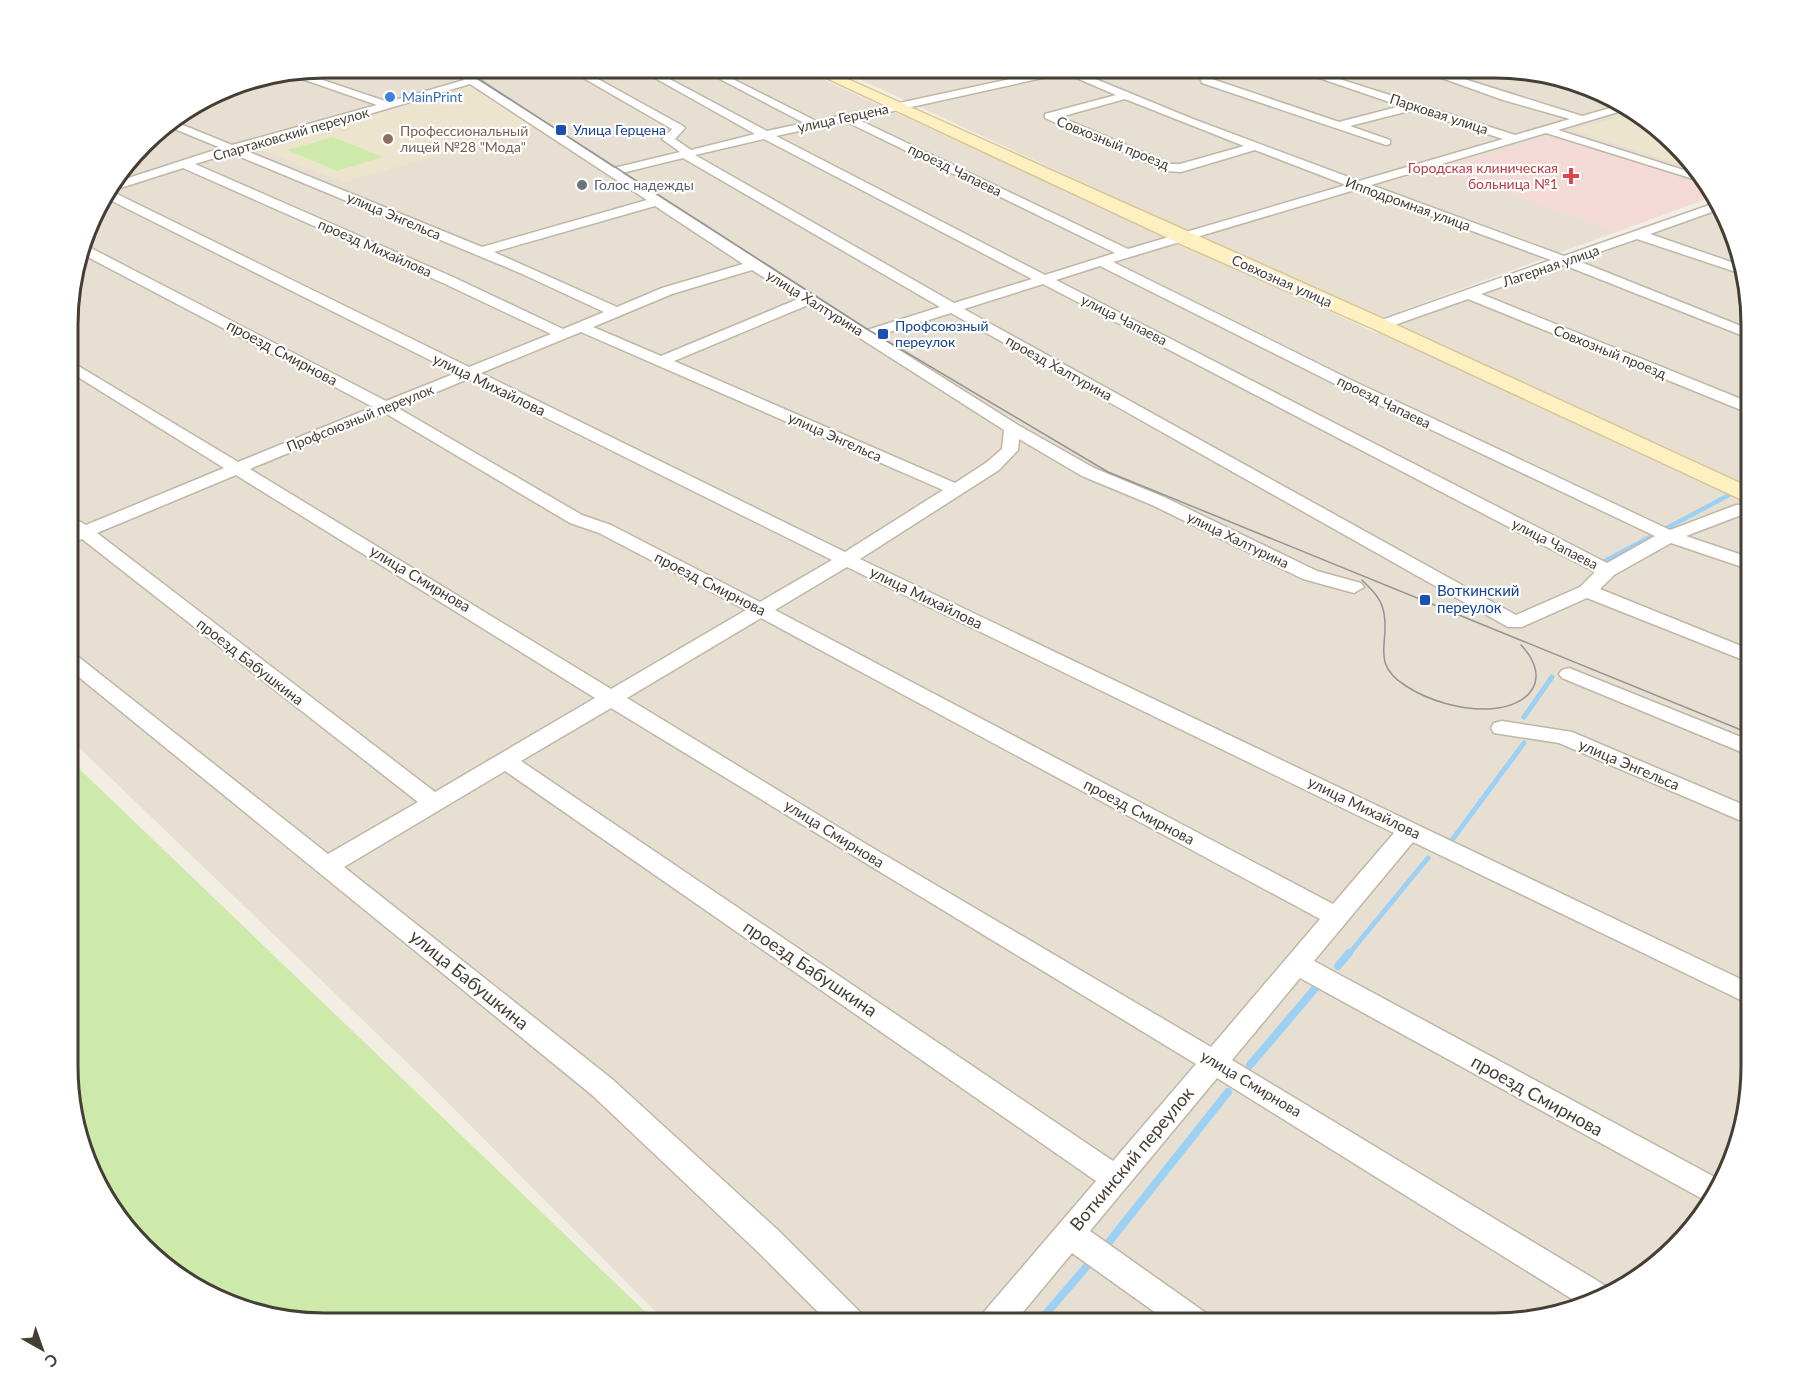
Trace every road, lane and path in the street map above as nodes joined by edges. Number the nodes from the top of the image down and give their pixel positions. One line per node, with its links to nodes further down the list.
1 (470, 78): 12 (street, улица Халтурина)
2 (589, 78): 29 (street, проезд Халтурина)
3 (661, 78): 24 (street, улица Чапаева)
4 (724, 78): 20 (street)
5 (835, 78): 15 (street, Совхозная улица)
6 (1028, 78): 15 (street, улица Герцена)
7 (1088, 78): 13 (street, Ипподромная улица)
8 (1204, 78): 21 (street)
9 (1326, 78): 16 (street, Парковая улица)
10 (1448, 78): 19 (street)
11 (310, 79): 14 (street)
12 (473, 80): 14 (street, Спартаковский переулок); 31 (street, улица Халтурина)
13 (1125, 96): 27 (street, Ипподромная улица); 27 (street, Совхозный проезд)
14 (389, 106): 28 (street, Спартаковский переулок)
15 (898, 106): 18 (street, улица Герцена); 39 (street, Совхозная улица)
16 (1414, 106): 21 (street); 25 (street, Парковая улица)
17 (1615, 110): 19 (street)
18 (847, 118): 20 (street, улица Герцена); 42 (street, проезд Чапаева)
19 (1582, 119): 23 (street)
20 (816, 125): 24 (street, улица Герцена)
21 (1338, 126): 26 (street)
22 (178, 127): 28 (street, улица Энгельса)
23 (1547, 129): 25 (street); 32 (street)
24 (766, 135): 29 (street, улица Герцена); 47 (street, улица Чапаева)
25 (1514, 139): 34 (street)
26 (1386, 142)
27 (1254, 147): 34 (street, Ипподромная улица)
28 (232, 150): 30 (street, Спартаковский переулок); 41 (street, улица Энгельса)
29 (686, 155): 31 (street, улица Герцена); 50 (street, проезд Халтурина)
30 (186, 165): 33 (street, Спартаковский переулок); 55 (street, проезд Михайлова)
31 (612, 172): 36 (street, улица Халтурина)
32 (1691, 176)
33 (123, 184)
34 (1354, 186): 39 (street); 43 (street, Ипподромная улица)
35 (114, 197): 59 (street, улица Михайлова)
36 (658, 201): 41 (street); 45 (street, улица Халтурина)
37 (1712, 209): 38 (street, Лагерная улица)
38 (1639, 235): 43 (street, Лагерная улица); 46 (street)
39 (1181, 237): 42 (street); 52 (street, Совхозная улица)
40 (89, 252): 61 (street, проезд Смирнова)
41 (480, 252): 51 (street, улица Энгельса)
42 (1128, 254): 44 (street)
43 (1565, 261): 48 (street, Лагерная улица); 54 (street, Ипподромная улица)
44 (1102, 262): 47 (street); 69 (street, проезд Чапаева)
45 (754, 265): 49 (street, улица Халтурина); 51 (street, Профсоюзный переулок)
46 (1734, 268)
47 (1047, 279): 50 (street); 72 (street, улица Чапаева)
48 (1468, 294): 52 (street, Лагерная улица); 60 (street, Совхозный проезд)
49 (809, 300): 56 (street, улица Халтурина); 57 (street)
50 (952, 308): 56 (street); 74 (street, проезд Халтурина)
51 (617, 312): 53 (street, Профсоюзный переулок)
52 (1381, 325): 65 (street, Совхозная улица)
53 (582, 327): 55 (street, Профсоюзный переулок); 57 (street, улица Энгельса)
54 (1741, 331)
55 (563, 334): 59 (street, Профсоюзный переулок)
56 (866, 335): 62 (street, улица Халтурина)
57 (662, 361): 64 (street, улица Энгельса)
58 (78, 371): 63 (street, улица Смирнова)
59 (467, 374): 61 (street, Профсоюзный переулок); 70 (street, улица Михайлова)
60 (1741, 405)
61 (387, 408): 63 (street, Профсоюзный переулок); 75 (street, проезд Смирнова)
62 (1012, 428): 64 (street); 73 (street, улица Халтурина)
63 (237, 468): 67 (street, Профсоюзный переулок); 79 (street, улица Смирнова)
64 (955, 489): 70 (street)
65 (1741, 492)
66 (1741, 510): 69 (street)
67 (78, 529)
68 (78, 532): 83 (street, проезд Бабушкина)
69 (1669, 536): 71 (street); 72 (street)
70 (846, 560): 75 (street); 85 (street, улица Михайлова)
71 (1741, 561)
72 (1607, 571): 74 (street)
73 (1354, 587)
74 (1587, 591): 76 (street)
75 (760, 610): 79 (street); 87 (street, проезд Смирнова)
76 (1741, 653)
77 (78, 665): 86 (street, улица Бабушкина)
78 (1569, 674): 81 (street)
79 (612, 697): 82 (street); 90 (street, улица Смирнова)
80 (1502, 728): 84 (street, улица Энгельса)
81 (1741, 745)
82 (505, 760): 83 (street); 91 (street, проезд Бабушкина)
83 (433, 802): 86 (street)
84 (1741, 813)
85 (1410, 830): 87 (street, Воткинский переулок); 89 (street, улица Михайлова)
86 (326, 866): 95 (street, улица Бабушкина)
87 (1336, 917): 88 (street, Воткинский переулок)
88 (1297, 964): 90 (street, Воткинский переулок); 92 (street, проезд Смирнова)
89 (1741, 990)
90 (1214, 1062): 91 (street, Воткинский переулок); 94 (street, улица Смирнова)
91 (1115, 1178): 93 (street, Воткинский переулок)
92 (1709, 1189)
93 (1069, 1233): 96 (street, Воткинский переулок); 97 (street)
94 (1591, 1293)
95 (840, 1313)
96 (1002, 1313)
97 (1181, 1313)

